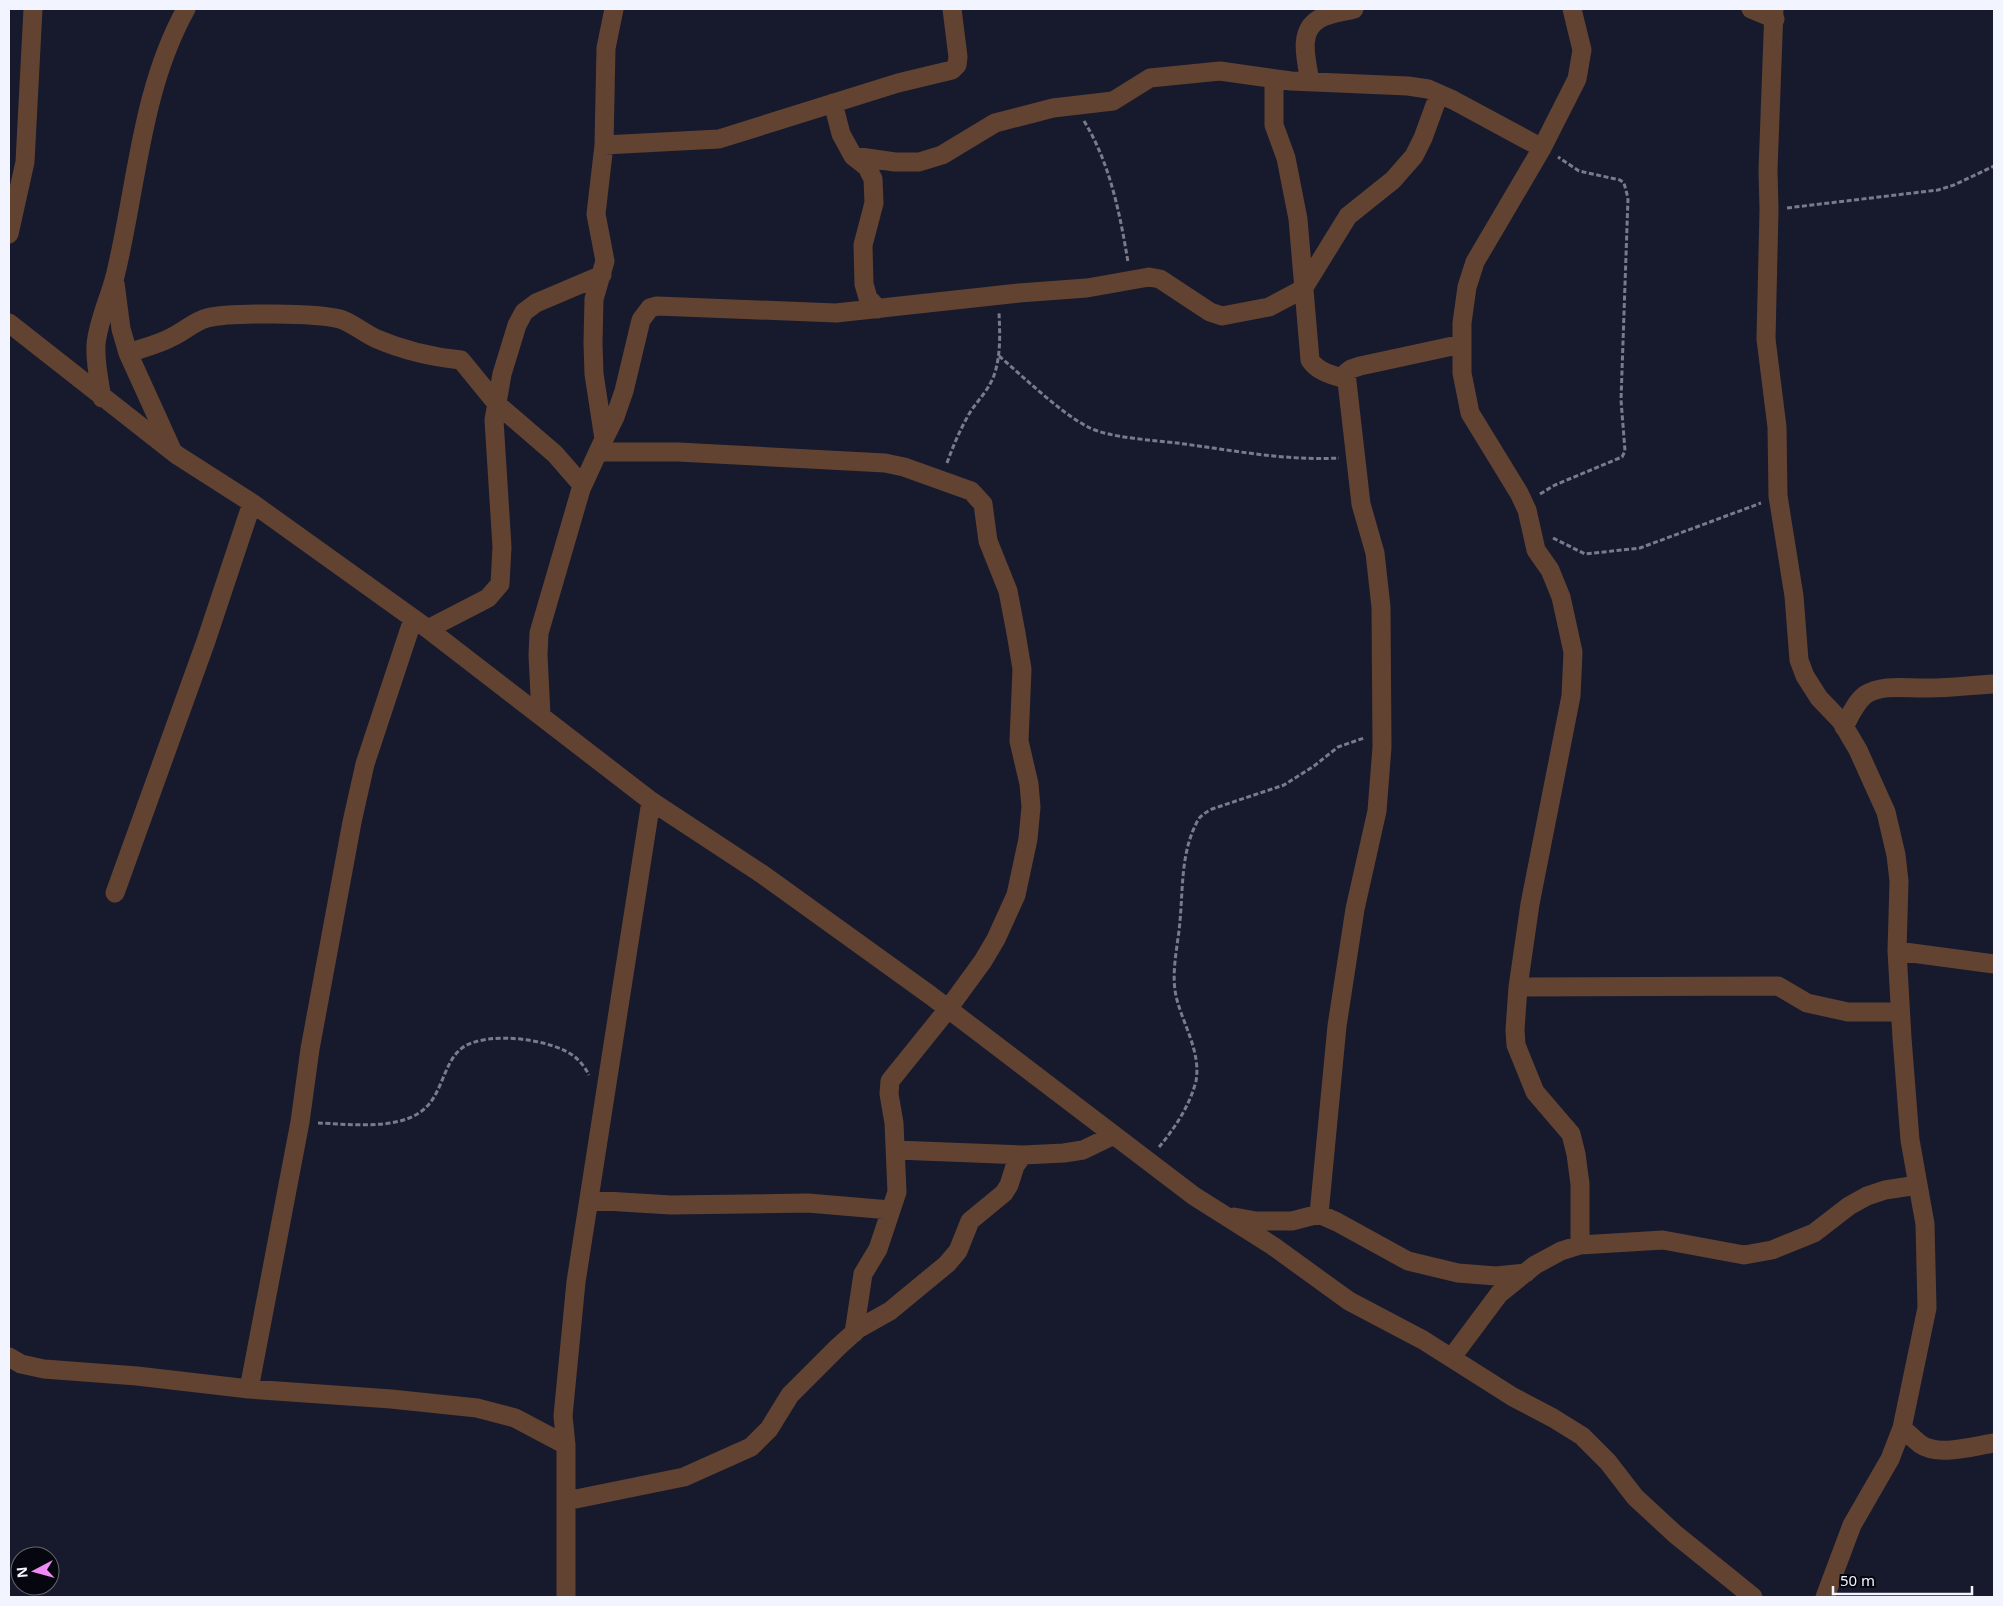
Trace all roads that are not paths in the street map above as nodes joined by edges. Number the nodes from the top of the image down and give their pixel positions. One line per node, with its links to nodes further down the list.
1 (33, 9): 17 (street)
2 (186, 9): 19 (street)
3 (614, 9): 14 (street)
4 (952, 9): 13 (street)
5 (1354, 9): 8 (street)
6 (1572, 9): 15 (street)
7 (1751, 9): 9 (street)
8 (1319, 14): 11 (street)
9 (1775, 14): 35 (street)
10 (1274, 78): 11 (street); 16 (street); 20 (street)
11 (1310, 82): 12 (street)
12 (1439, 94): 15 (street); 20 (street)
13 (833, 104): 14 (street); 16 (street)
14 (604, 145): 18 (street)
15 (1542, 148): 23 (street)
16 (853, 156): 21 (street)
17 (9, 234)
18 (602, 275): 27 (street); 28 (street)
19 (114, 278): 24 (street); 26 (street)
20 (1303, 289): 21 (street); 25 (street)
21 (878, 309): 28 (street)
22 (9, 323): 26 (street)
23 (1462, 344): 25 (street); 40 (street)
24 (128, 353): 27 (street); 29 (street)
25 (1346, 379): 49 (street)
26 (102, 398): 29 (street)
27 (496, 404): 30 (street); 32 (street)
28 (601, 446): 30 (street); 41 (street)
29 (172, 451): 31 (street)
30 (582, 485): 34 (street)
31 (252, 503): 32 (street); 37 (street)
32 (420, 624): 34 (street); 56 (street)
33 (1994, 684): 35 (street)
34 (541, 715): 36 (street)
35 (1844, 727): 38 (street)
36 (651, 801): 41 (street); 47 (street)
37 (116, 893)
38 (1897, 951): 39 (street); 42 (street)
39 (1994, 964)
40 (1518, 987): 42 (street); 51 (street)
41 (948, 1009): 43 (street); 44 (street)
42 (1900, 1012): 46 (street)
43 (1114, 1135): 45 (street); 50 (street)
44 (896, 1150): 45 (street); 48 (street)
45 (1023, 1155): 53 (street)
46 (1918, 1185): 51 (street); 57 (street)
47 (589, 1200): 48 (street); 59 (street)
48 (890, 1210): 53 (street)
49 (1319, 1214): 50 (street); 52 (street)
50 (1227, 1216): 55 (street)
51 (1580, 1245): 52 (street)
52 (1526, 1273): 55 (street)
53 (854, 1333): 60 (street)
54 (9, 1357): 56 (street)
55 (1452, 1357): 62 (street)
56 (249, 1389): 59 (street)
57 (1902, 1428): 58 (street); 63 (street)
58 (1994, 1443)
59 (566, 1444): 60 (street)
60 (566, 1501): 61 (street)
61 (566, 1597)
62 (1753, 1597)
63 (1825, 1597)

